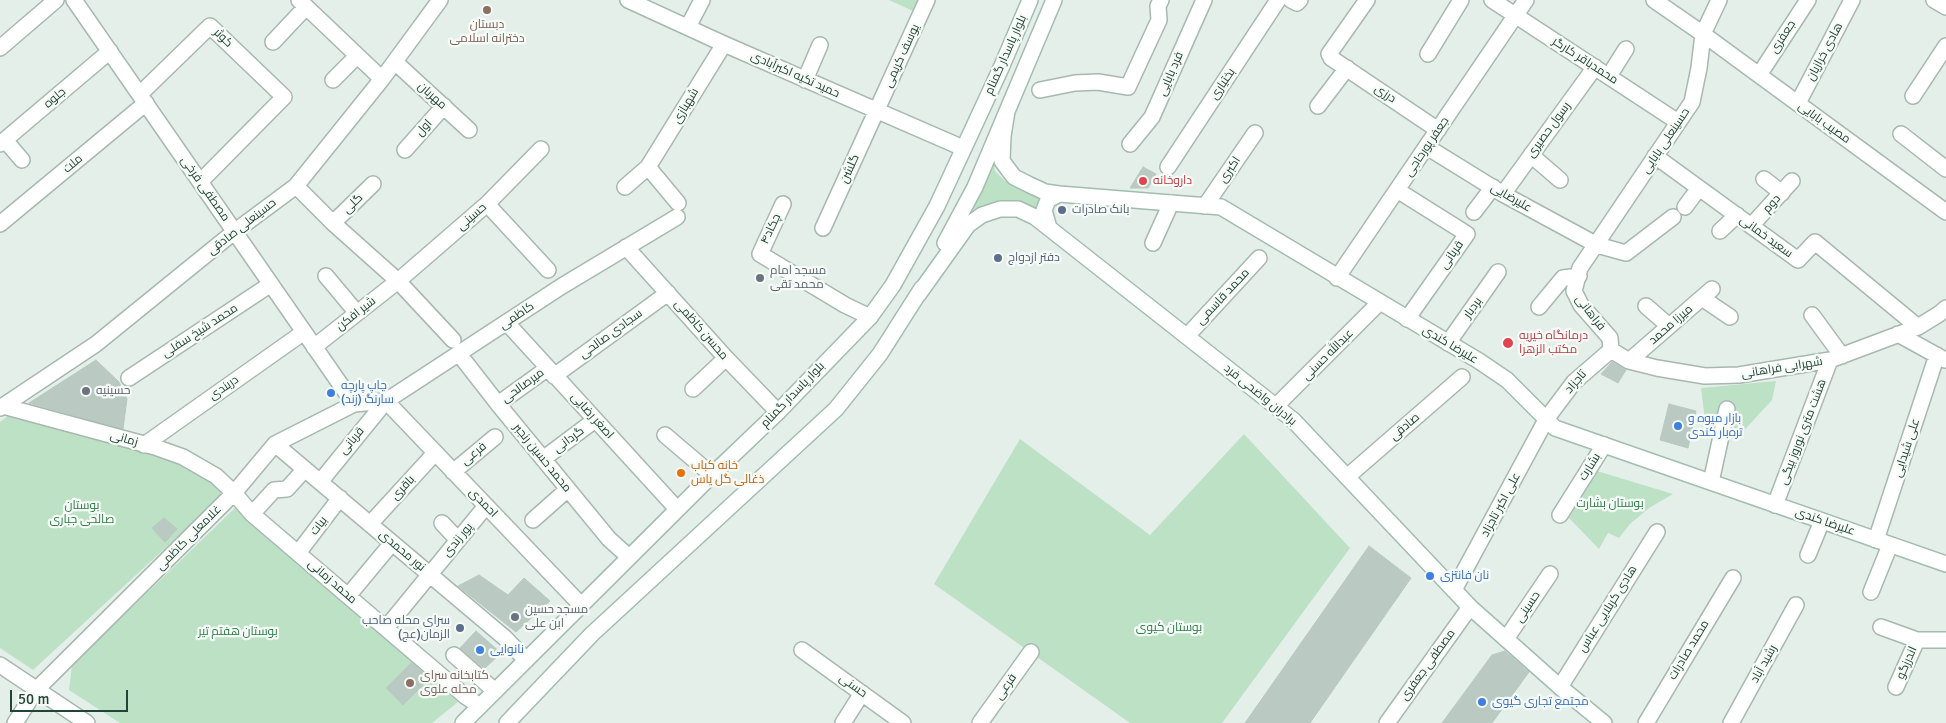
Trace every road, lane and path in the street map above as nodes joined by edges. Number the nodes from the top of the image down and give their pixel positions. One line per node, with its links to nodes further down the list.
1 (56, 0): 30 (street)
2 (440, 0): 35 (street, حسینعلی صادقی)
3 (702, 0): 24 (street)
4 (927, 0): 49 (street, یوسف کریمی)
5 (1030, 0): 59 (street, بلوار پاسدار گمنام)
6 (1054, 0): 50 (street, بلوار پاسدار گمنام)
7 (1161, 0): 43 (street)
8 (1204, 0): 57 (street, فرد بابایی)
9 (1278, 0): 66 (street, بختیاری)
10 (1367, 0): 37 (street, درزی)
11 (1461, 0): 33 (street)
12 (1492, 0): 23 (street, محمدباقر کارگر)
13 (1526, 0): 23 (street, جعفر پورحاجی)
14 (1654, 0): 25 (street, مصیب بابایی)
15 (1719, 0): 25 (street, حسینعلی بابایی)
16 (1808, 0): 38 (street, جعفری)
17 (1852, 0): 46 (street, هادی خرازیان)
18 (1934, 0): 22 (street)
19 (633, 1): 24 (street, حمید تکیه اکبرآبادی)
20 (80, 2): 32 (street, مصطفی فرخی)
21 (303, 4): 26 (street); 34 (street)
22 (1946, 6)
23 (1517, 15): 36 (street, محمدباقر کارگر); 53 (street, جعفر پورحاجی)
24 (688, 27): 27 (street, حمید تکیه اکبرآبادی)
25 (1703, 34): 38 (street, مصیب بابایی); 51 (street, حسینعلی بابایی)
26 (273, 42)
27 (724, 44): 42 (street, حمید تکیه اکبرآبادی); 65 (street, شهبازی)
28 (820, 45): 42 (street)
29 (1946, 46): 44 (street)
30 (0, 48)
31 (1626, 49): 39 (street)
32 (110, 51): 45 (street, مصطفی فرخی); 56 (street, جلوه)
33 (1428, 54)
34 (357, 56): 40 (street); 41 (street)
35 (395, 62): 40 (street, حسینعلی صادقی); 47 (street, مهربان)
36 (1595, 67): 39 (street, محمدباقر کارگر); 62 (street, رسول حصیری)
37 (1347, 68): 48 (street); 53 (street, درزی)
38 (1759, 75): 46 (street, مصیب بابایی)
39 (1609, 76): 51 (street, محمدباقر کارگر)
40 (382, 79): 72 (street, حسینعلی صادقی)
41 (333, 80)
42 (805, 80): 49 (street, حمید تکیه اکبرآبادی)
43 (1040, 90)
44 (1913, 96)
45 (143, 99): 70 (street, مصطفی فرخی); 70 (street, کوثر); 88 (street, ملت)
46 (1798, 103): 84 (street, مصیب بابایی)
47 (444, 106): 52 (street, مهربان); 61 (street, اول)
48 (1318, 106)
49 (876, 111): 59 (street, حمید تکیه اکبرآبادی); 90 (street, گلشن)
50 (1007, 111): 77 (street, علیرضا کندی); 106 (street, بلوار پاسدار گمنام)
51 (1678, 122): 63 (street, حسینعلی بابایی)
52 (469, 130)
53 (1438, 130): 58 (street, جعفر پورحاجی)
54 (1254, 133): 81 (street, اکبری)
55 (1901, 134): 67 (street)
56 (3, 142): 64 (street)
57 (1130, 144)
58 (1427, 147): 75 (street, جعفر پورحاجی); 76 (street, علیرضایی)
59 (963, 148): 113 (street, بلوار پاسدار گمنام)
60 (541, 149): 79 (street, حسینی)
61 (405, 150)
62 (1531, 155): 69 (street); 76 (street, رسول حصیری)
63 (1655, 156): 74 (street, سعید خمانی); 95 (street, حسینعلی بابایی)
64 (22, 160)
65 (648, 167): 73 (street, شهبازی); 96 (street, کاظمی)
66 (1168, 167)
67 (1946, 169)
68 (1764, 179): 89 (street, دوم)
69 (1560, 180)
70 (200, 182): 92 (street, مصطفی فرخی)
71 (373, 184): 87 (street, گلی)
72 (296, 186): 87 (street, محمد حسین رنجبر); 92 (street, حسینعلی صادقی)
73 (625, 187)
74 (1699, 188): 82 (street); 85 (street, سعید خمانی)
75 (1397, 190): 102 (street, جعفر پورحاجی); 115 (street, قربانی)
76 (1498, 190): 83 (street); 95 (street, علیرضایی)
77 (1059, 194): 78 (street, علیرضا کندی); 91 (street)
78 (1170, 203): 81 (street, علیرضا کندی); 94 (street)
79 (487, 204): 98 (street); 103 (street, حسینی)
80 (783, 204): 113 (street, چکاد۴)
81 (1205, 206): 102 (street, علیرضا کندی)
82 (1685, 207)
83 (1474, 212)
84 (1946, 212)
85 (1737, 215): 89 (street, سعید خمانی); 93 (street)
86 (1673, 217): 95 (street, علیرضایی)
87 (333, 223): 103 (street, محمد حسین رنجبر)
88 (0, 224)
89 (1751, 226): 118 (street, سعید خمانی)
90 (823, 228)
91 (1049, 228): 106 (street, برادران واضحی فرد); 121 (street, برادران واضحی فرد)
92 (234, 232): 104 (street, مصطفی فرخی); 138 (street, حسینعلی صادقی)
93 (1720, 232)
94 (1153, 243)
95 (1597, 245): 100 (street, حسینعلی بابایی)
96 (626, 246): 105 (street, محسن کاظمی); 116 (street, کاظمی)
97 (1259, 258): 121 (street, محمد قاسمی)
98 (548, 270)
99 (1498, 272): 122 (street, بردبار)
100 (1580, 272): 109 (street, فراهانی); 125 (street, فراهانی)
101 (326, 276): 111 (street)
102 (1337, 278): 107 (street, علیرضا کندی)
103 (398, 281): 111 (street, شیر افکن); 124 (street, محمد حسین رنجبر)
104 (271, 284): 119 (street, مصطفی فرخی); 132 (street, محمد شیخ سفلی)
105 (668, 293): 126 (street, محسن کاظمی); 130 (street, سجادی صالحی)
106 (918, 296): 204 (street, بلوار پاسدار گمنام)
107 (1380, 303): 115 (street, علیرضا کندی); 137 (street, عبدالله حسنی)
108 (1646, 306): 117 (street)
109 (1539, 307)
110 (1946, 308): 118 (street, شهرابی فراهانی)
111 (357, 313): 123 (street, شیر افکن)
112 (1812, 315): 127 (street)
113 (870, 317): 140 (street, بلوار پاسدار گمنام)
114 (1730, 317): 117 (street, میرزا محمد)
115 (1407, 319): 122 (street, علیرضا کندی)
116 (507, 323): 124 (street, کاظمی); 130 (street, اصغر رضایی)
117 (1670, 326): 129 (street, میرزا محمد)
118 (1918, 327): 120 (street, شهرابی فراهانی)
119 (304, 332): 123 (street, مصطفی فرخی); 146 (street, دربندی)
120 (1898, 334): 127 (street, شهرابی فراهانی); 128 (street)
121 (1187, 336): 137 (street, برادران واضحی فرد)
122 (1448, 343): 141 (street, علیرضا کندی)
123 (314, 347): 135 (street, مصطفی فرخی)
124 (456, 347): 134 (street, کاظمی); 136 (street, محمد حسین رنجبر)
125 (1611, 350): 129 (street, شهرابی فراهانی); 141 (street, تاجزاد)
126 (726, 358): 133 (street); 140 (street, محسن کاظمی)
127 (1836, 358): 129 (street, شهرابی فراهانی); 159 (street, هشت متری نوروز بیگی)
128 (1941, 358): 170 (street, علی شیدایی)
129 (1629, 360)
130 (551, 372): 136 (street, میرصالحی); 142 (street, اصغر رضایی)
131 (1462, 377): 153 (street, صادقی)
132 (129, 378)
133 (694, 389)
134 (386, 401): 135 (street, کاظمی); 148 (street, احمدی); 154 (street, قربانی)
135 (354, 404): 145 (street, غلامعلی کاظمی)
136 (498, 404): 149 (street, محمد حسین رنجبر)
137 (1276, 406): 153 (street, برادران واضحی فرد)
138 (2, 407): 146 (street, زمانی)
139 (1727, 410): 155 (street)
140 (778, 412): 152 (street, بلوار پاسدار گمنام)
141 (1547, 418): 147 (street, علیرضا کندی); 179 (street, علی اکبر تاجزاد)
142 (595, 420): 149 (street, گردانی); 161 (street, اصغر رضایی)
143 (665, 435): 152 (street)
144 (495, 437): 151 (street, فرعی)
145 (275, 444): 150 (street, نور محمدی); 157 (street, غلامعلی کاظمی)
146 (144, 445): 157 (street, زمانی)
147 (1604, 445): 155 (street, علیرضا کندی); 163 (street, بشارت)
148 (435, 453): 151 (street, احمدی); 167 (street, باقری)
149 (543, 459): 156 (street, محمد حسین رنجبر)
150 (305, 469): 154 (street, نور محمدی); 162 (street)
151 (453, 472): 160 (street, احمدی)
152 (712, 475): 161 (street, بلوار پاسدار گمنام)
153 (1347, 477): 179 (street, برادران واضحی فرد)
154 (320, 482): 158 (street, نور محمدی)
155 (1711, 482): 159 (street, علیرضا کندی)
156 (568, 489): 164 (street); 174 (street, محمد حسین رنجبر)
157 (234, 493): 162 (street, محمد زمانی); 197 (street, غلامعلی کاظمی)
158 (340, 498): 167 (street, نور محمدی); 172 (street, بیات)
159 (1775, 505): 165 (street, علیرضا کندی)
160 (486, 506): 169 (street, پور زندی); 182 (street, احمدی)
161 (678, 509): 174 (street, بلوار پاسدار گمنام)
162 (252, 514): 172 (street, محمد زمانی)
163 (1560, 516)
164 (533, 520)
165 (1822, 521): 170 (street, علیرضا کندی); 173 (street)
166 (442, 523): 169 (street)
167 (370, 524): 171 (street, نور محمدی)
168 (1657, 532): 195 (street, هادی کربلایی عباس)
169 (458, 540): 176 (street, پور زندی)
170 (1883, 542): 175 (street, علیرضا کندی); 180 (street, علی شیدایی)
171 (392, 543): 176 (street, نور محمدی); 181 (street)
172 (298, 552): 181 (street, محمد زمانی)
173 (1808, 555)
174 (629, 557): 182 (street, بلوار پاسدار گمنام)
175 (1946, 564)
176 (429, 574): 186 (street, پور زندی); 193 (street, نور محمدی)
177 (1550, 574): 187 (street, حسینی)
178 (1733, 578): 210 (street, محمد صادرات)
179 (1454, 590): 184 (street, برادران واضحی فرد)
180 (1871, 592)
181 (348, 596): 186 (street, محمد زمانی)
182 (581, 605): 193 (street, بلوار پاسدار گمنام)
183 (1796, 605): 211 (street, رشید آباد)
184 (1470, 607): 187 (street, برادران واضحی فرد); 208 (street, مصطفی جعفری)
185 (1881, 627): 188 (street)
186 (386, 628): 200 (street, محمد زمانی)
187 (1506, 639): 195 (street, برادران واضحی فرد)
188 (1917, 640): 189 (street); 196 (street, اندرزگو)
189 (1946, 640)
190 (802, 650): 199 (street, حسنی)
191 (1031, 652): 207 (street, فرعی)
192 (454, 655): 198 (street)
193 (526, 660): 198 (street, بلوار پاسدار گمنام)
194 (0, 665): 197 (street)
195 (1560, 687): 209 (street, برادران واضحی فرد)
196 (1896, 687)
197 (36, 690): 201 (street, غلامعلی کاظمی); 202 (street)
198 (495, 691): 200 (street, بلوار پاسدار گمنام)
199 (862, 693): 205 (street); 206 (street, حسنی)
200 (480, 706): 203 (street, بلوار پاسدار گمنام)
201 (15, 723)
202 (87, 723)
203 (463, 723)
204 (507, 723)
205 (843, 723)
206 (903, 723)
207 (980, 723)
208 (1387, 723)
209 (1604, 723)
210 (1646, 723)
211 (1731, 723)

